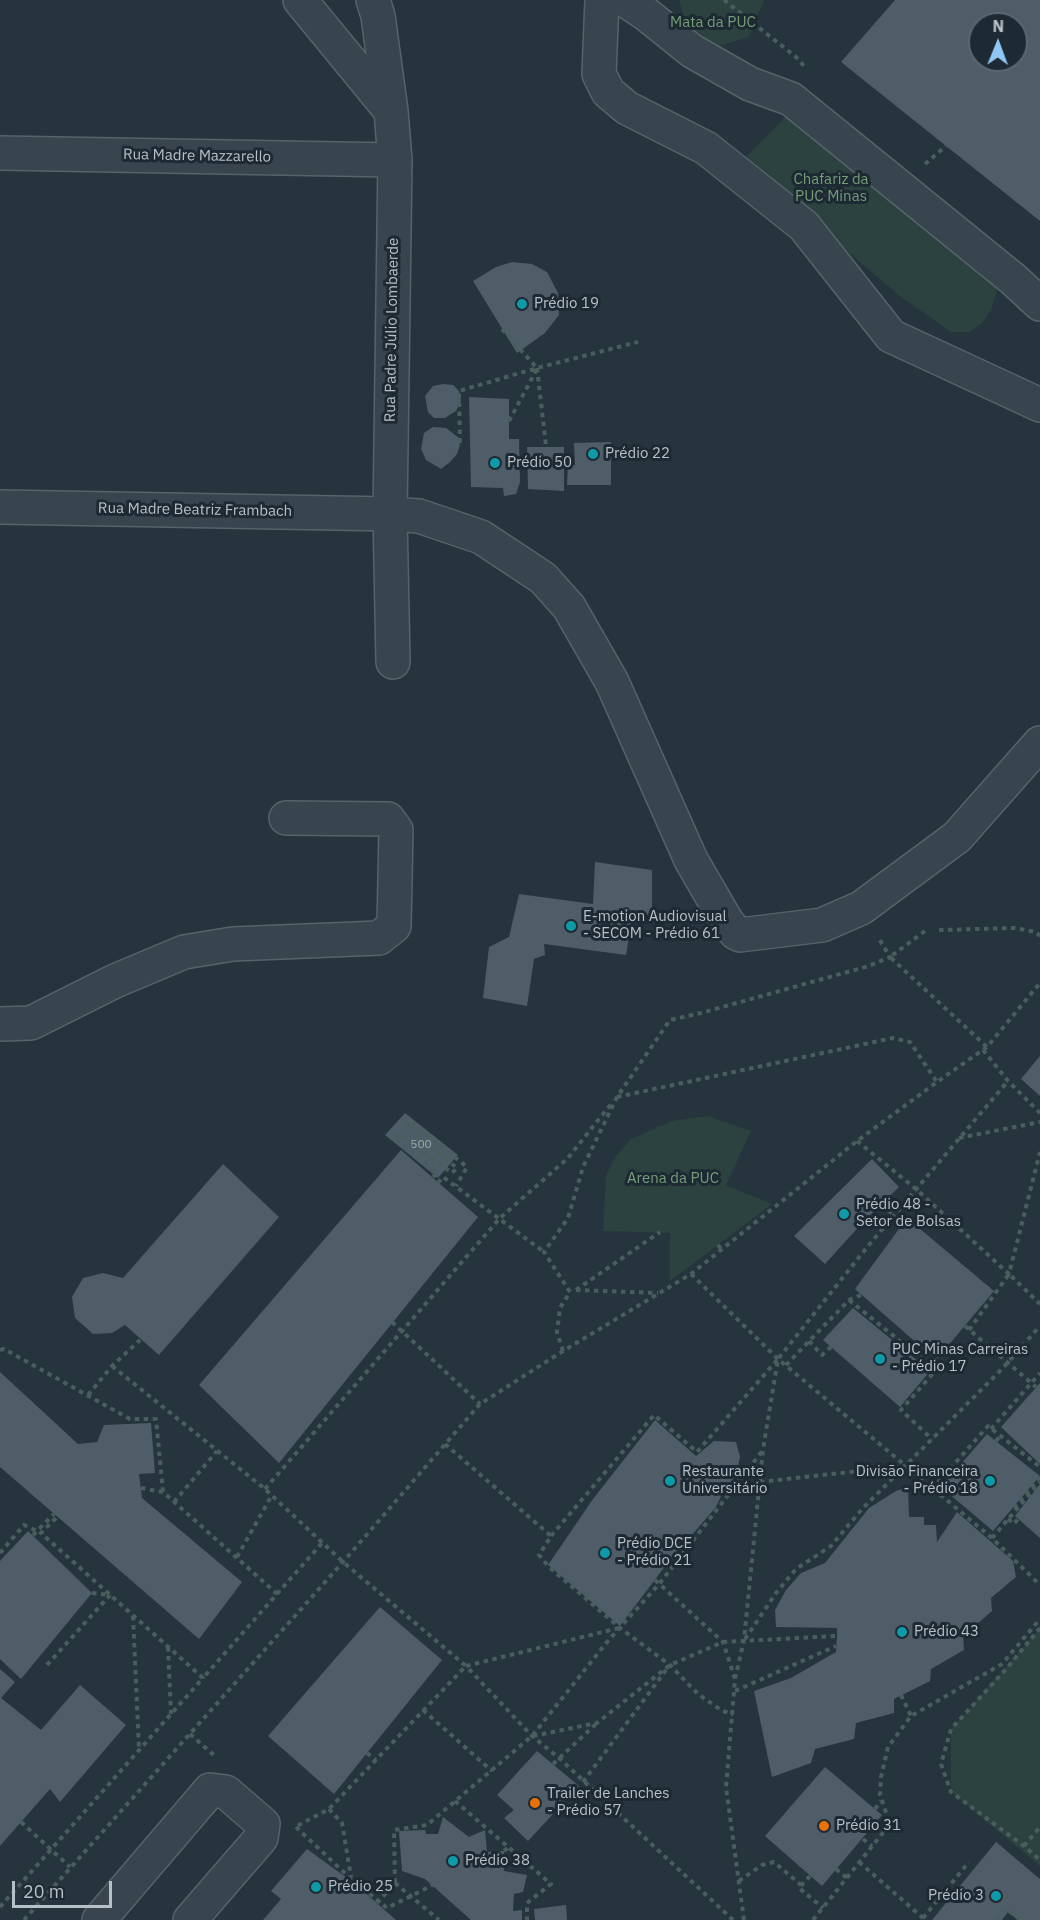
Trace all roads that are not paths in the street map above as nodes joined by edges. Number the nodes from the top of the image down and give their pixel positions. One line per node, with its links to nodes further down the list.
1 (300, 0): 5 (street)
2 (373, 0): 5 (street, Rua Padre Júlio Lombaerde)
3 (602, 0): 9 (street)
4 (625, 0): 8 (street)
5 (391, 111): 7 (street, Rua Padre Júlio Lombaerde)
6 (0, 153): 7 (street, Rua Madre Mazzarello)
7 (395, 160): 11 (street, Rua Padre Júlio Lombaerde)
8 (1040, 304)
9 (1040, 405)
10 (0, 507): 11 (street, Rua Madre Beatriz Frambach)
11 (390, 513): 12 (street, Rua Padre Júlio Lombaerde); 13 (street, Rua Madre Beatriz Frambach)
12 (393, 662)
13 (1040, 743)
14 (286, 818): 15 (street)
15 (0, 1024)
16 (99, 1920): 17 (street)
17 (190, 1920)

